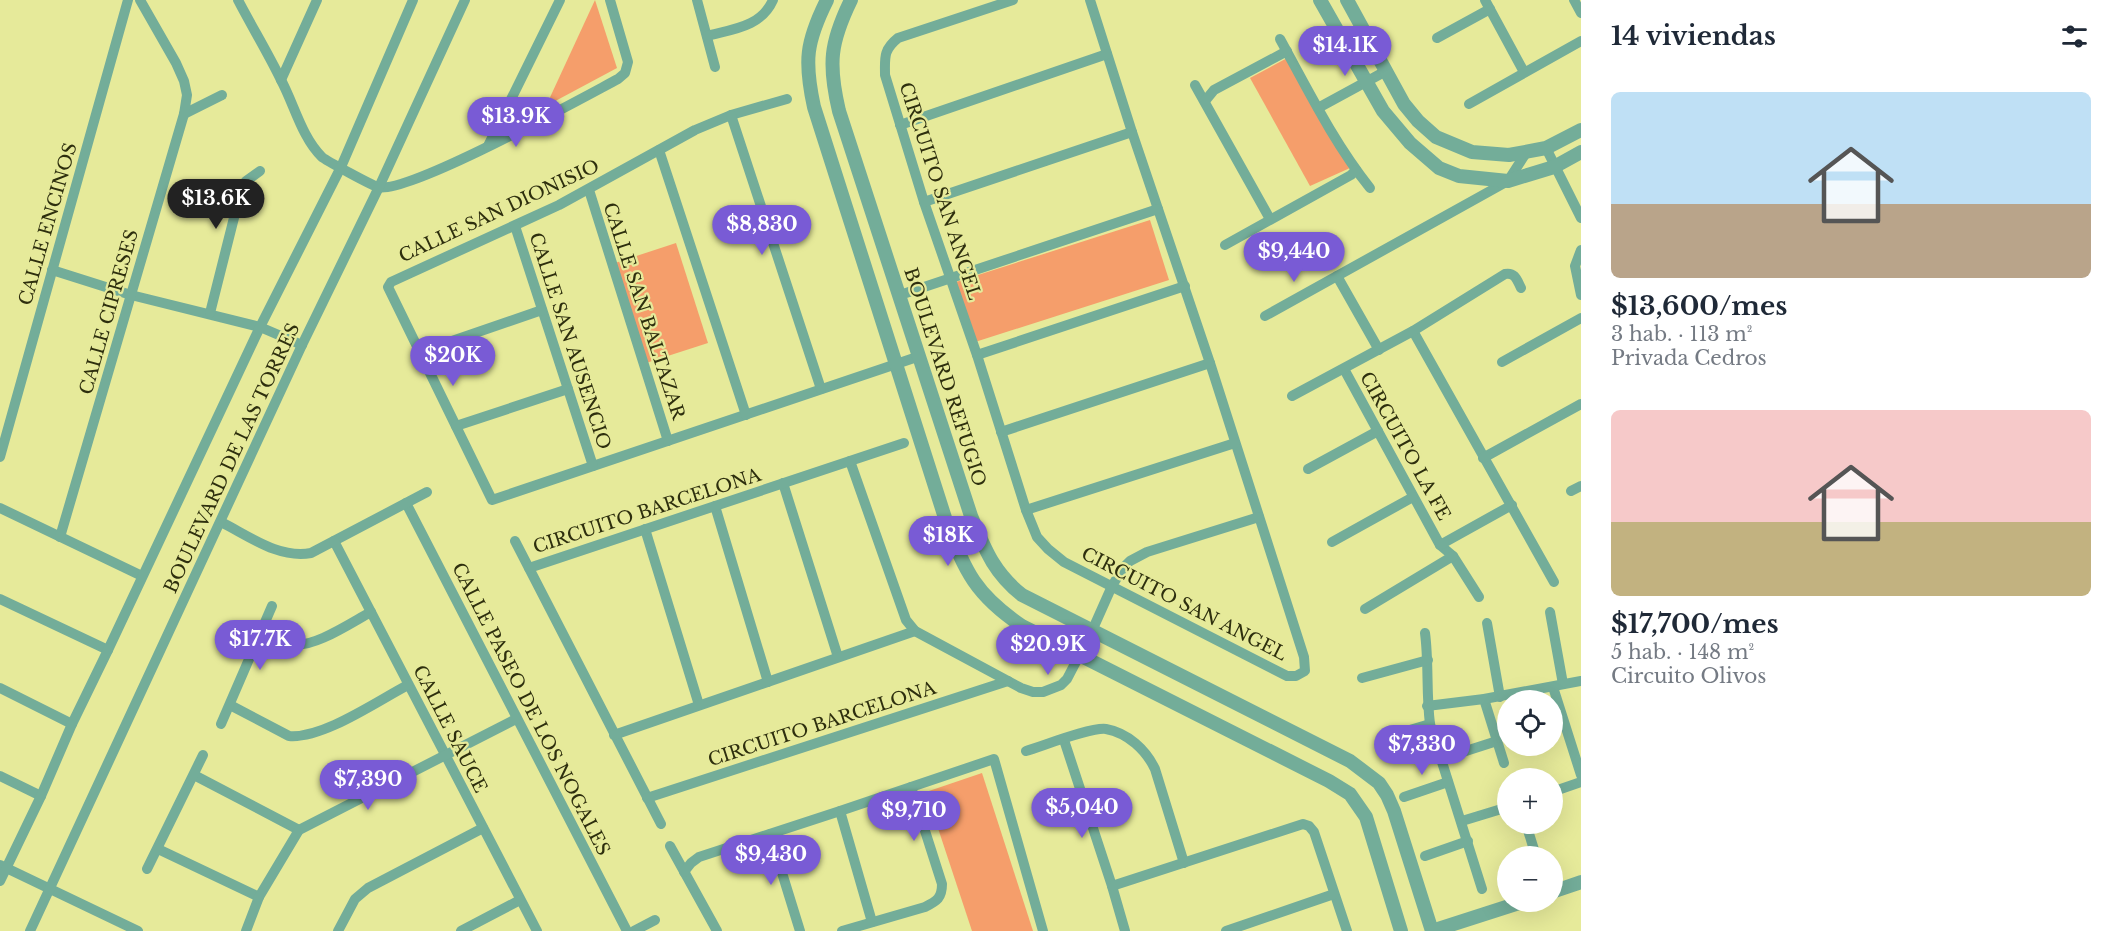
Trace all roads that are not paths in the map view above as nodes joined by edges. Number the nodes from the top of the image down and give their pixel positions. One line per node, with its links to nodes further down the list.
1 (128, 0): 64 (street, CALLE ENCINOS)
2 (140, 0): 39 (street, CALLE CIPRESES)
3 (238, 0): 31 (street)
4 (317, 0): 31 (street)
5 (413, 0): 49 (street, BOULEVARD DE LAS TORRES)
6 (465, 0): 54 (street, BOULEVARD DE LAS TORRES)
7 (560, 0): 44 (street)
8 (610, 0): 44 (street)
9 (697, 0): 20 (street)
10 (773, 0): 20 (street)
11 (827, 0): 26 (street)
12 (851, 0): 27 (street, BOULEVARD REFUGIO)
13 (1013, 0): 41 (street, CIRCUITO SAN ANGEL)
14 (1090, 0): 25 (street, CIRCUITO SAN ANGEL)
15 (1320, 0): 32 (street)
16 (1347, 0): 29 (street)
17 (1574, 0): 19 (street)
18 (1487, 5): 21 (street); 30 (street)
19 (1581, 13)
20 (707, 36): 28 (street)
21 (1437, 38)
22 (1280, 39): 24 (street)
23 (1581, 41): 30 (street)
24 (1287, 51): 36 (street); 38 (street)
25 (1107, 54): 41 (street); 43 (street, CIRCUITO SAN ANGEL)
26 (807, 58): 27 (street); 84 (street)
27 (831, 65): 70 (street, BOULEVARD REFUGIO)
28 (715, 67)
29 (1386, 71): 32 (street); 48 (street)
30 (1524, 72): 37 (street)
31 (281, 80): 49 (street)
32 (1366, 82): 38 (street); 53 (street)
33 (1195, 84): 36 (street)
34 (222, 95): 39 (street)
35 (787, 99): 40 (street, CALLE SAN DIONISIO)
36 (1205, 101): 60 (street)
37 (1469, 104)
38 (1318, 108): 51 (street)
39 (184, 114): 69 (street, CALLE CIPRESES)
40 (731, 115): 46 (street, CALLE SAN DIONISIO); 88 (street)
41 (900, 125): 57 (street, CIRCUITO SAN ANGEL)
42 (1581, 130): 45 (street)
43 (1132, 132): 57 (street); 58 (street, CIRCUITO SAN ANGEL)
44 (488, 147): 54 (street)
45 (1546, 148): 48 (street); 50 (street)
46 (658, 150): 56 (street, CALLE SAN DIONISIO); 91 (street)
47 (1581, 152): 50 (street)
48 (1526, 153): 53 (street)
49 (341, 167): 54 (street); 76 (street, BOULEVARD DE LAS TORRES)
50 (1554, 167): 53 (street); 59 (street)
51 (1356, 170): 55 (street); 60 (street)
52 (260, 171): 73 (street)
53 (1508, 181): 65 (street)
54 (379, 188): 78 (street, BOULEVARD DE LAS TORRES)
55 (1370, 188)
56 (589, 190): 61 (street, CALLE SAN DIONISIO); 95 (street, CALLE SAN BALTAZAR)
57 (924, 202): 66 (street, CIRCUITO SAN ANGEL)
58 (1158, 209): 66 (street); 67 (street, CIRCUITO SAN ANGEL)
59 (1581, 218)
60 (1270, 219): 62 (street)
61 (515, 226): 72 (street, CALLE SAN AUSENCIO); 80 (street, CALLE SAN DIONISIO)
62 (1225, 245)
63 (1581, 250): 71 (street)
64 (52, 270): 69 (street); 98 (street, CALLE ENCINOS)
65 (1337, 276): 74 (street); 79 (street, CIRCUITO LA FE)
66 (951, 277): 70 (street); 81 (street, CIRCUITO SAN ANGEL)
67 (1185, 286): 81 (street); 85 (street, CIRCUITO SAN ANGEL)
68 (1521, 288): 77 (street, CIRCUITO LA FE)
69 (131, 295): 73 (street); 114 (street, CALLE CIPRESES)
70 (900, 295): 82 (street, BOULEVARD REFUGIO)
71 (1581, 295)
72 (542, 310): 80 (street); 87 (street, CALLE SAN AUSENCIO)
73 (210, 314): 76 (street)
74 (1265, 316)
75 (1581, 318): 83 (street)
76 (260, 327): 78 (street); 121 (street, BOULEVARD DE LAS TORRES)
77 (1413, 331): 79 (street, CIRCUITO LA FE); 99 (street)
78 (302, 345): 112 (street, BOULEVARD DE LAS TORRES)
79 (1379, 350): 86 (street, CIRCUITO LA FE)
80 (420, 352): 92 (street, CALLE SAN DIONISIO)
81 (977, 355): 94 (street, CIRCUITO SAN ANGEL)
82 (920, 356): 84 (street, CALLE SAN DIONISIO); 133 (street, BOULEVARD REFUGIO)
83 (1502, 362)
84 (897, 363): 88 (street, CALLE SAN DIONISIO); 136 (street)
85 (1210, 363): 94 (street); 97 (street, CIRCUITO SAN ANGEL)
86 (1344, 369): 89 (street); 93 (street, CIRCUITO LA FE)
87 (568, 389): 92 (street); 101 (street, CALLE SAN AUSENCIO)
88 (821, 389): 91 (street, CALLE SAN DIONISIO)
89 (1292, 396)
90 (1581, 404): 99 (street)
91 (746, 415): 95 (street, CALLE SAN DIONISIO)
92 (456, 426): 101 (street, CALLE SAN DIONISIO)
93 (1377, 431): 102 (street); 105 (street, CIRCUITO LA FE)
94 (1001, 432): 110 (street, CIRCUITO SAN ANGEL)
95 (668, 441): 101 (street, CALLE SAN DIONISIO)
96 (904, 443): 100 (street, CIRCUITO BARCELONA)
97 (1235, 443): 110 (street); 111 (street, CIRCUITO SAN ANGEL)
98 (0, 457)
99 (1483, 458): 107 (street)
100 (850, 461): 103 (street, CIRCUITO BARCELONA); 132 (street)
101 (593, 466)
102 (1308, 469)
103 (783, 483): 108 (street, CIRCUITO BARCELONA); 137 (street)
104 (427, 492): 106 (street)
105 (1413, 497): 117 (street); 118 (street, CIRCUITO LA FE)
106 (406, 503): 115 (street); 153 (street, CALLE PASEO DE LOS NOGALES)
107 (1512, 505): 118 (street, CIRCUITO LA FE); 122 (street)
108 (715, 506): 113 (street, CIRCUITO BARCELONA); 142 (street)
109 (0, 508): 114 (street)
110 (1026, 510): 123 (street, CIRCUITO SAN ANGEL)
111 (1259, 518): 123 (street); 123 (street, CIRCUITO SAN ANGEL)
112 (221, 522): 115 (street); 195 (street, BOULEVARD DE LAS TORRES)
113 (645, 529): 120 (street, CIRCUITO BARCELONA); 151 (street)
114 (60, 537): 121 (street)
115 (334, 541): 128 (street, CALLE SAUCE)
116 (515, 541): 120 (street)
117 (1332, 542)
118 (1440, 545): 119 (street)
119 (1453, 556): 124 (street); 127 (street)
120 (529, 568): 157 (street, CIRCUITO BARCELONA)
121 (142, 576): 135 (street, BOULEVARD DE LAS TORRES)
122 (1554, 582)
123 (1112, 586): 133 (street)
124 (1479, 597)
125 (0, 599): 135 (street)
126 (272, 606): 131 (street)
127 (1365, 609)
128 (371, 612): 131 (street); 143 (street, CALLE SAUCE)
129 (1551, 612): 144 (street)
130 (1487, 623): 146 (street)
131 (262, 629): 150 (street)
132 (915, 631): 137 (street); 140 (street)
133 (1092, 632): 136 (street); 220 (street, BOULEVARD REFUGIO)
134 (1425, 633): 138 (street)
135 (108, 650): 154 (street, BOULEVARD DE LAS TORRES)
136 (1080, 655): 140 (street); 219 (street)
137 (838, 657): 142 (street)
138 (1428, 660): 139 (street); 152 (street)
139 (1362, 678)
140 (1008, 681): 176 (street, CIRCUITO BARCELONA)
141 (1581, 681): 144 (street)
142 (768, 682): 151 (street)
143 (408, 685): 150 (street); 163 (street, CALLE SAUCE)
144 (1558, 686): 147 (street); 168 (street)
145 (0, 688): 154 (street)
146 (1499, 690)
147 (1537, 690)
148 (1497, 697): 149 (street)
149 (1484, 699): 152 (street); 160 (street)
150 (230, 705): 155 (street)
151 (699, 705): 157 (street)
152 (1427, 706): 156 (street)
153 (516, 719): 163 (street); 210 (street, CALLE PASEO DE LOS NOGALES)
154 (72, 724): 174 (street, BOULEVARD DE LAS TORRES)
155 (221, 724)
156 (1430, 724): 158 (street); 165 (street)
157 (614, 735): 176 (street, CIRCUITO BARCELONA)
158 (1383, 738)
159 (1064, 740): 161 (street); 188 (street); 194 (street)
160 (1497, 741): 165 (street)
161 (1026, 751)
162 (203, 755): 167 (street)
163 (444, 755): 181 (street, CALLE SAUCE); 182 (street)
164 (1502, 756): 166 (street)
165 (1441, 759): 170 (street)
166 (1504, 763)
167 (194, 775): 182 (street); 186 (street)
168 (1581, 775)
169 (0, 776): 174 (street)
170 (1448, 782): 175 (street); 179 (street)
171 (1581, 782): 173 (street)
172 (911, 787): 178 (street); 203 (street); 215 (street)
173 (1563, 788)
174 (41, 796): 189 (street, BOULEVARD DE LAS TORRES)
175 (1404, 797)
176 (647, 798): 180 (street, CIRCUITO BARCELONA)
177 (1497, 810): 179 (street)
178 (840, 812): 183 (street); 203 (street)
179 (1462, 821): 184 (street)
180 (661, 824)
181 (483, 828): 200 (street, CALLE SAUCE); 207 (street)
182 (299, 830): 199 (street)
183 (770, 834): 191 (street); 213 (street)
184 (1468, 842): 187 (street); 197 (street)
185 (670, 846): 191 (street)
186 (158, 849): 190 (street); 199 (street)
187 (1425, 856)
188 (1184, 863): 194 (street); 198 (street)
189 (3, 866): 192 (street, BOULEVARD DE LAS TORRES); 195 (street)
190 (147, 869)
191 (684, 872): 212 (street)
192 (0, 881)
193 (1581, 882): 196 (street)
194 (1112, 886): 216 (street)
195 (48, 888): 204 (street, BOULEVARD DE LAS TORRES); 205 (street)
196 (1563, 888)
197 (1482, 889)
198 (1334, 894): 217 (street); 218 (street)
199 (259, 897): 206 (street)
200 (520, 900): 208 (street); 209 (street, CALLE SAUCE)
201 (1497, 910): 220 (street)
202 (655, 920): 211 (street)
203 (872, 922): 214 (street)
204 (30, 931)
205 (138, 931)
206 (246, 931)
207 (338, 931)
208 (461, 931)
209 (537, 931)
210 (627, 931)
211 (634, 931)
212 (717, 931)
213 (800, 931)
214 (842, 931)
215 (1043, 931)
216 (1125, 931)
217 (1226, 931)
218 (1347, 931)
219 (1401, 931)
220 (1432, 931)

